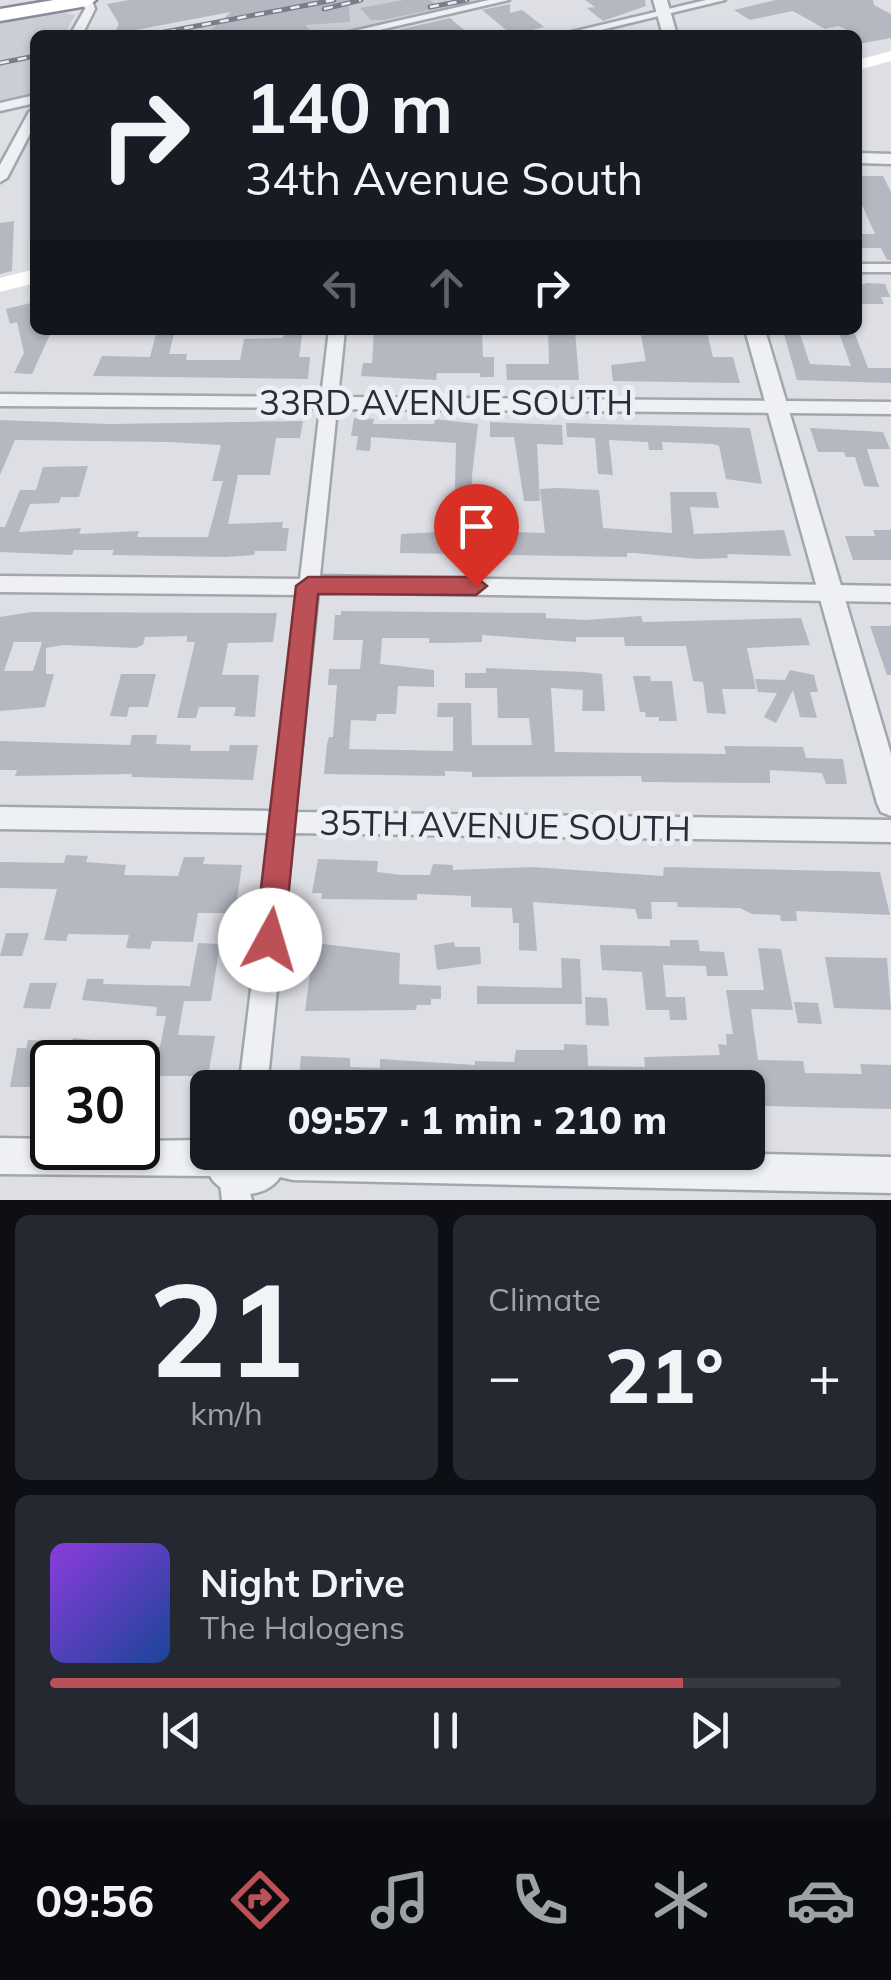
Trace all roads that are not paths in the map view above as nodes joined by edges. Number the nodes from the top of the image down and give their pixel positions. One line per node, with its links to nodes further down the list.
1 (38, 0): 6 (highway)
2 (87, 0): 7 (highway); 8 (street)
3 (504, 0): 9 (street)
4 (720, 0): 5 (street)
5 (662, 6): 10 (street)
6 (0, 7)
7 (0, 15)
8 (79, 30)
9 (382, 30)
10 (581, 30)
11 (891, 56): 12 (main road)
12 (862, 64)
13 (30, 100): 14 (street)
14 (0, 107)
15 (30, 120): 19 (street)
16 (30, 156): 19 (street)
17 (862, 158): 18 (street)
18 (891, 159)
19 (4, 162): 20 (street)
20 (0, 178)
21 (862, 268): 22 (street)
22 (891, 268)
23 (30, 277): 24 (main road)
24 (0, 285)
25 (336, 335): 28 (street)
26 (756, 335): 29 (street)
27 (0, 400): 28 (street, 33RD AVENUE SOUTH)
28 (329, 402): 29 (street, 33RD AVENUE SOUTH); 32 (street)
29 (775, 406): 30 (street, 33RD AVENUE SOUTH); 33 (street)
30 (891, 408)
31 (0, 584): 32 (street)
32 (308, 586): 33 (street); 37 (street)
33 (830, 593): 34 (street); 35 (street)
34 (891, 594)
35 (891, 803)
36 (0, 818): 37 (street, 35TH AVENUE SOUTH)
37 (283, 822): 38 (street, 35TH AVENUE SOUTH); 39 (street)
38 (891, 831)
39 (256, 1070)
40 (0, 1156): 41 (street)
41 (245, 1171): 42 (street)
42 (891, 1175)

